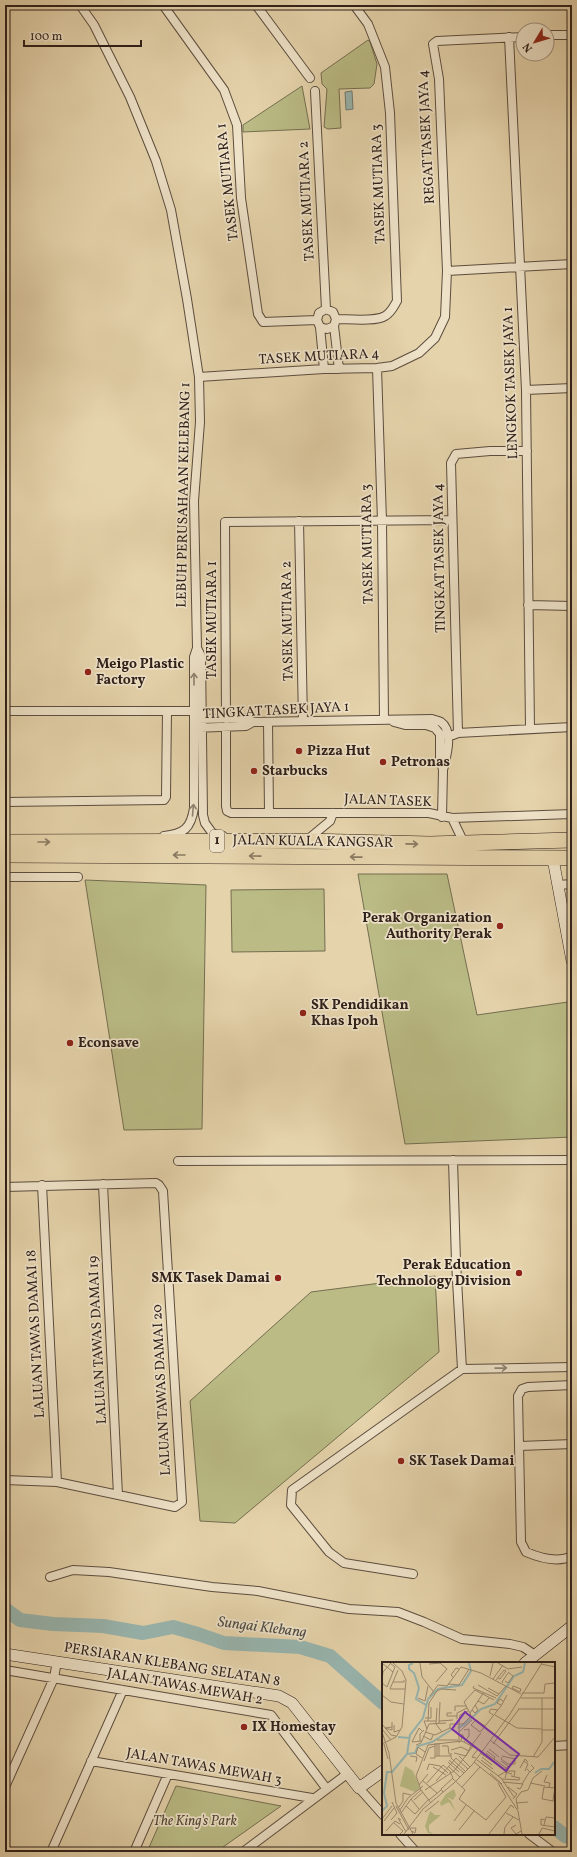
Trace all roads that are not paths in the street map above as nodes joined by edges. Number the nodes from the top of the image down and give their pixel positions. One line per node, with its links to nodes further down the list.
1 (80, 5): 20 (street, LEBUH PERUSAHAAN KELEBANG 1)
2 (163, 5): 16 (street, TASEK MUTIARA 1)
3 (256, 5): 9 (street)
4 (354, 5): 15 (street, TASEK MUTIARA 3)
5 (555, 36): 6 (street)
6 (572, 36)
7 (509, 37): 8 (street, REGAT TASEK JAYA 4); 12 (street, LENGKOK TASEK JAYA 1); 13 (street, REGAT TASEK JAYA 4)
8 (515, 37)
9 (310, 78)
10 (315, 92): 14 (street, TASEK MUTIARA 2)
11 (572, 264): 12 (street)
12 (520, 267): 13 (street); 22 (street, LENGKOK TASEK JAYA 1)
13 (447, 271): 17 (street, TASEK MUTIARA 4)
14 (326, 309): 15 (street); 16 (street)
15 (335, 322): 16 (street); 19 (street)
16 (318, 324): 18 (street)
17 (376, 368): 19 (street, TASEK MUTIARA 4); 26 (street, TASEK MUTIARA 3)
18 (324, 369): 19 (street, TASEK MUTIARA 4); 20 (street, TASEK MUTIARA 4)
19 (339, 369)
20 (199, 377): 31 (street, LEBUH PERUSAHAAN KELEBANG 1)
21 (572, 388): 22 (street)
22 (526, 390): 23 (street, LENGKOK TASEK JAYA 1)
23 (527, 451): 24 (street, TINGKAT TASEK JAYA 4); 27 (street, LENGKOK TASEK JAYA 1)
24 (452, 520): 26 (street); 39 (street, TINGKAT TASEK JAYA 4)
25 (299, 521): 26 (street); 33 (street, TASEK MUTIARA 2); 35 (street, TASEK MUTIARA 1)
26 (382, 521): 32 (street, TASEK MUTIARA 3)
27 (528, 605): 28 (street); 38 (street, LENGKOK TASEK JAYA 1)
28 (572, 606)
29 (5, 711): 30 (street)
30 (167, 711): 31 (street); 42 (street)
31 (198, 715): 35 (street); 37 (street, LEBUH PERUSAHAAN KELEBANG 1)
32 (384, 719): 33 (street, TINGKAT TASEK JAYA 1); 40 (street, TINGKAT TASEK JAYA 1); 41 (street, TINGKAT TASEK JAYA 1)
33 (303, 721): 34 (street, TINGKAT TASEK JAYA 1)
34 (268, 722): 35 (street, TINGKAT TASEK JAYA 1); 44 (street)
35 (226, 723): 37 (street, TINGKAT TASEK JAYA 1); 43 (street, TASEK MUTIARA 1)
36 (572, 727): 38 (street)
37 (198, 728): 50 (street, LEBUH PERUSAHAAN KELEBANG 1); 53 (street, LEBUH PERUSAHAAN KELEBANG 1, one-way to 37)
38 (530, 729): 39 (street)
39 (458, 733): 40 (street)
40 (447, 738): 41 (street, TINGKAT TASEK JAYA 1)
41 (443, 770): 47 (street, TINGKAT TASEK JAYA 1)
42 (5, 802)
43 (227, 811): 44 (street, JALAN TASEK)
44 (269, 813): 45 (street, JALAN TASEK)
45 (334, 813): 47 (street, JALAN TASEK); 51 (street)
46 (572, 814): 48 (street, JALAN TASEK)
47 (442, 817): 48 (street, JALAN TASEK)
48 (452, 818): 54 (street)
49 (572, 840): 54 (highway, JALAN KUALA KANGSAR / 1)
50 (257, 841): 51 (highway, JALAN KUALA KANGSAR / 1); 53 (highway, JALAN KUALA KANGSAR / 1)
51 (305, 841): 55 (highway, JALAN KUALA KANGSAR / 1, one-way to 55)
52 (5, 842): 53 (highway, JALAN KUALA KANGSAR / 1, one-way to 53)
53 (129, 842)
54 (464, 843): 55 (highway, JALAN KUALA KANGSAR / 1)
55 (430, 844): 59 (highway)
56 (572, 844): 59 (highway)
57 (5, 855): 59 (highway, JALAN KUALA KANGSAR / 1, one-way to 57)
58 (572, 858): 59 (highway, JALAN KUALA KANGSAR / 1)
59 (553, 859): 63 (street)
60 (78, 876): 61 (street)
61 (5, 878)
62 (572, 884): 63 (street)
63 (558, 885): 64 (street)
64 (572, 961)
65 (453, 1160): 66 (street); 67 (street); 72 (street)
66 (572, 1160)
67 (178, 1161)
68 (103, 1184): 69 (street, LALUAN TAWAS DAMAI 20); 78 (street, LALUAN TAWAS DAMAI 19); 78 (street, LALUAN TAWAS DAMAI 20)
69 (42, 1185): 70 (street, LALUAN TAWAS DAMAI 20); 77 (street, LALUAN TAWAS DAMAI 18)
70 (5, 1187)
71 (572, 1367): 72 (street, one-way to 71)
72 (462, 1369): 80 (street)
73 (572, 1385): 75 (street)
74 (572, 1444): 75 (street)
75 (520, 1446): 79 (street)
76 (5, 1480): 77 (street)
77 (57, 1482): 78 (street)
78 (118, 1495)
79 (572, 1556)
80 (413, 1574)
81 (50, 1577): 84 (street)
82 (572, 1626): 84 (street)
83 (5, 1654): 85 (street, PERSIARAN KLEBANG SELATAN 8)
84 (535, 1655): 86 (street)
85 (57, 1661): 88 (street); 95 (street, PERSIARAN KLEBANG SELATAN 8)
86 (526, 1662)
87 (5, 1670): 88 (street, JALAN TAWAS MEWAH 2)
88 (54, 1678): 89 (street, JALAN TAWAS MEWAH 2); 96 (street)
89 (123, 1690): 92 (street); 97 (street, JALAN TAWAS MEWAH 2)
90 (572, 1745): 91 (street)
91 (555, 1746)
92 (92, 1761): 94 (street, JALAN TAWAS MEWAH 3); 105 (street)
93 (382, 1772): 98 (street)
94 (168, 1774): 99 (street, JALAN TAWAS MEWAH 3); 106 (street)
95 (347, 1774): 97 (street); 98 (street, PERSIARAN KLEBANG SELATAN 8)
96 (5, 1787)
97 (326, 1788): 99 (street)
98 (359, 1788): 100 (street)
99 (312, 1798): 107 (street)
100 (382, 1814)
101 (401, 1835): 108 (street)
102 (530, 1835): 109 (street)
103 (5, 1850): 104 (street)
104 (10, 1852)
105 (51, 1852)
106 (134, 1852)
107 (242, 1852)
108 (416, 1852)
109 (553, 1852)

